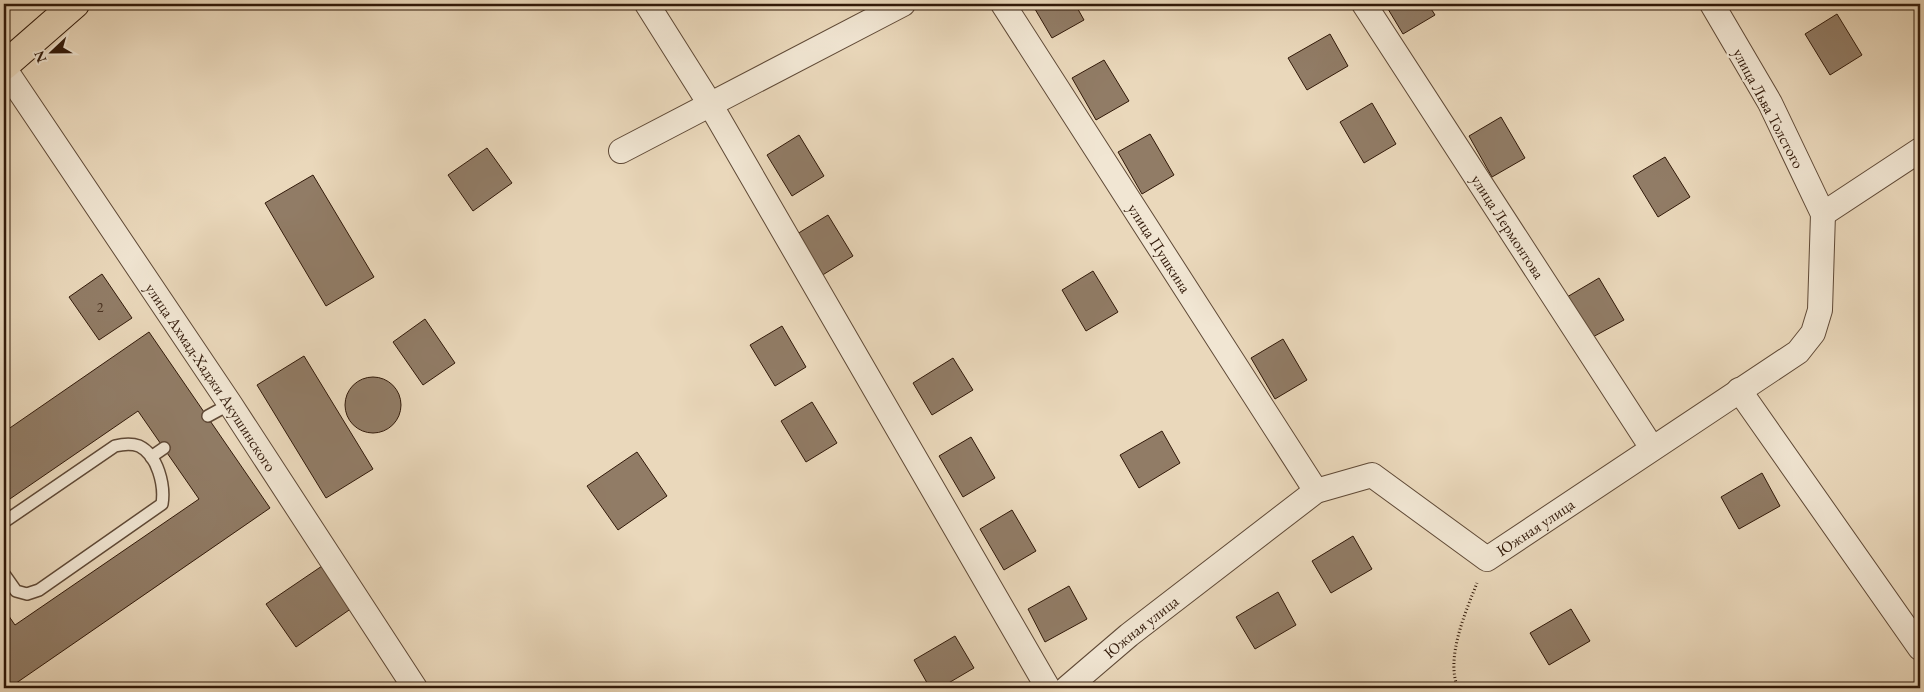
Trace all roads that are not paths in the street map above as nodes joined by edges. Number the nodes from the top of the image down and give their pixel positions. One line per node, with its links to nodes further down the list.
1 (75, 4): 7 (highway)
2 (647, 4): 8 (street)
3 (903, 4): 8 (street)
4 (1003, 4): 18 (street, улица Пушкина)
5 (1364, 4): 16 (street, улица Лермонтова)
6 (1712, 4): 11 (street, улица Льва Толстого)
7 (4, 67): 13 (street, улица Ахмад-Хаджи Акушинского)
8 (710, 104): 10 (street); 23 (street)
9 (1920, 150): 11 (street)
10 (621, 151)
11 (1823, 214): 12 (street, Южная улица)
12 (1739, 390): 16 (street, Южная улица); 21 (street)
13 (230, 404): 14 (lane); 22 (street, улица Ахмад-Хаджи Акушинского)
14 (208, 416)
15 (164, 448): 17 (lane)
16 (1652, 448): 18 (street, Южная улица)
17 (151, 458): 19 (lane); 20 (lane)
18 (1316, 491): 24 (street, Южная улица)
19 (4, 522)
20 (4, 574)
21 (1920, 648)
22 (415, 688)
23 (1048, 688)
24 (1067, 688)

